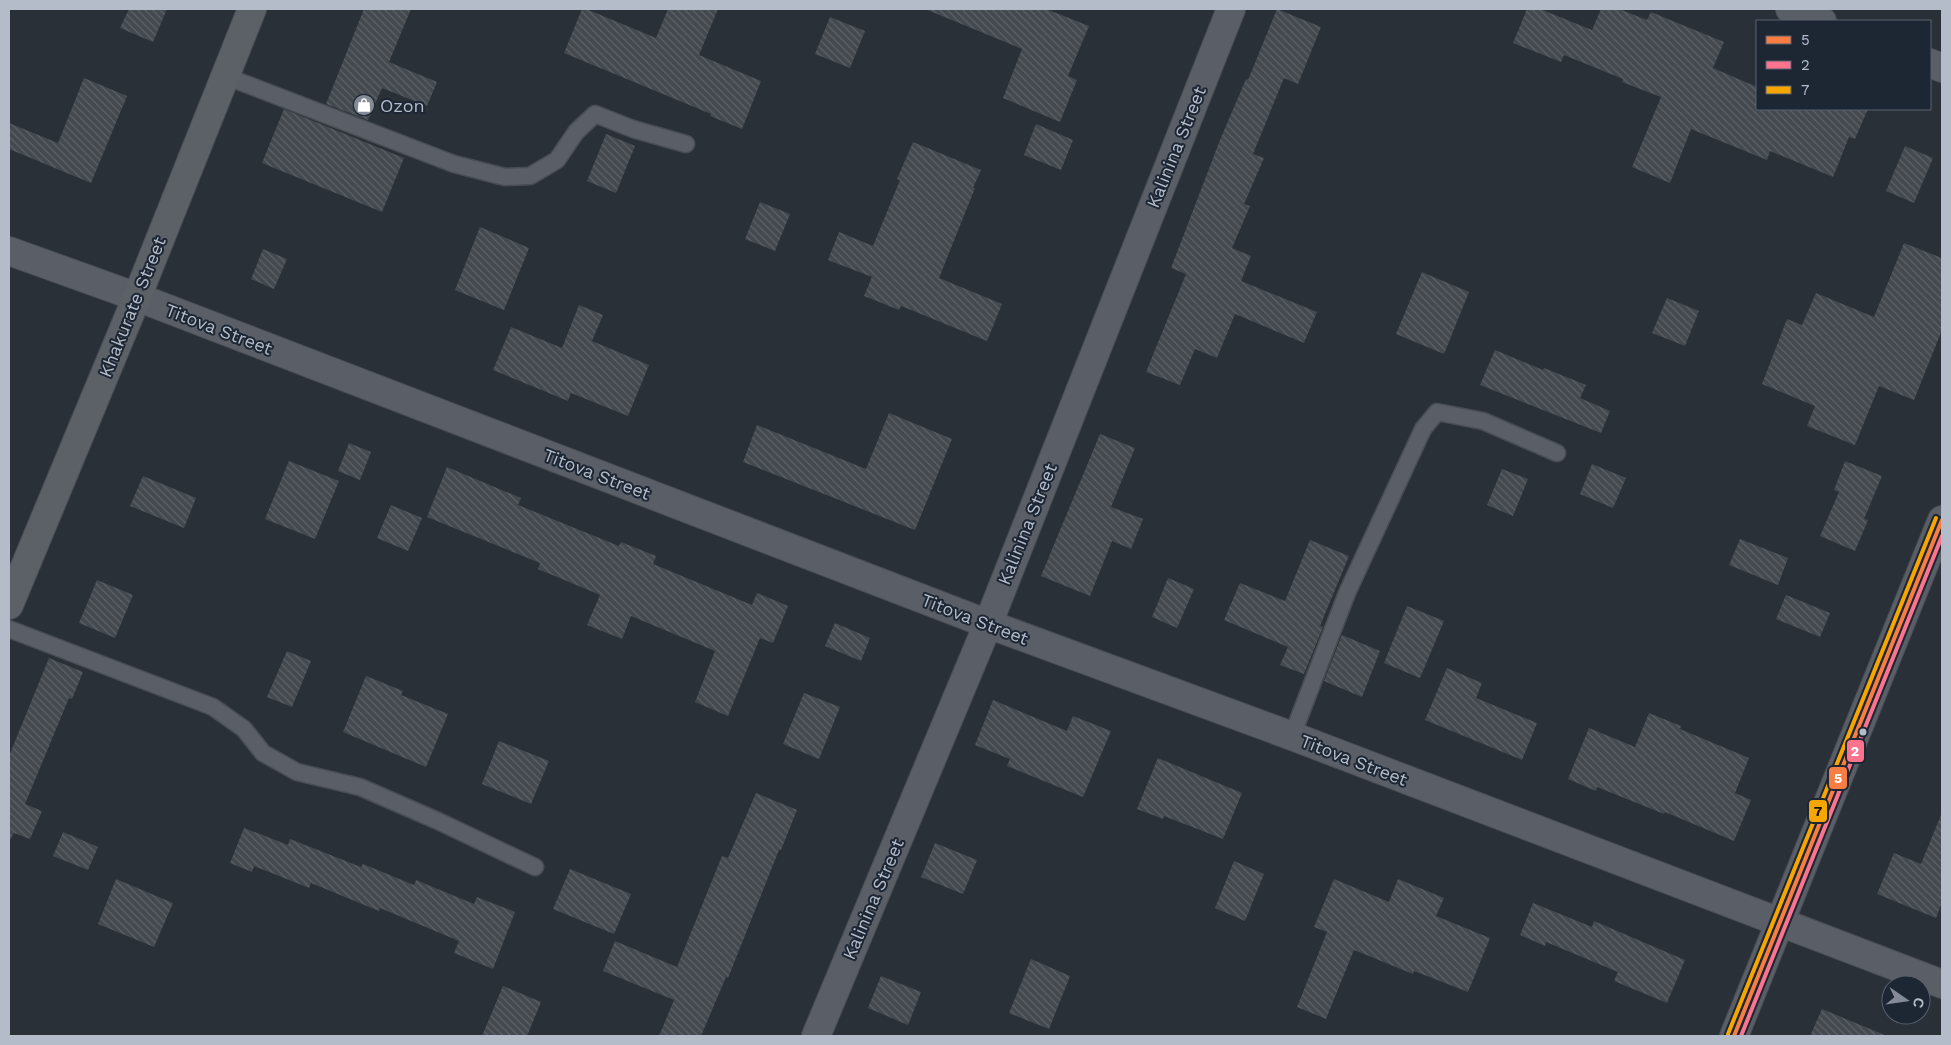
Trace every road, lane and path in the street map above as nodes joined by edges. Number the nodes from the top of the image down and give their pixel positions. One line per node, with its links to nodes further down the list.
1 (252, 9): 5 (main road, Khakurate Street)
2 (1231, 9): 12 (street, Kalinina Street)
3 (1790, 9): 4 (street)
4 (1819, 20)
5 (225, 76): 6 (lane); 8 (main road, Khakurate Street)
6 (686, 144)
7 (9, 251): 8 (street, Titova Street)
8 (137, 297): 11 (main road, Khakurate Street); 12 (street, Titova Street)
9 (1557, 452): 14 (lane)
10 (1942, 520): 16 (street)
11 (9, 605)
12 (988, 624): 14 (street, Titova Street); 18 (street, Kalinina Street)
13 (9, 629): 15 (lane)
14 (1292, 736): 16 (street, Titova Street)
15 (534, 867)
16 (1780, 922): 17 (street, Titova Street); 19 (street)
17 (1942, 984)
18 (816, 1036)
19 (1734, 1036)

